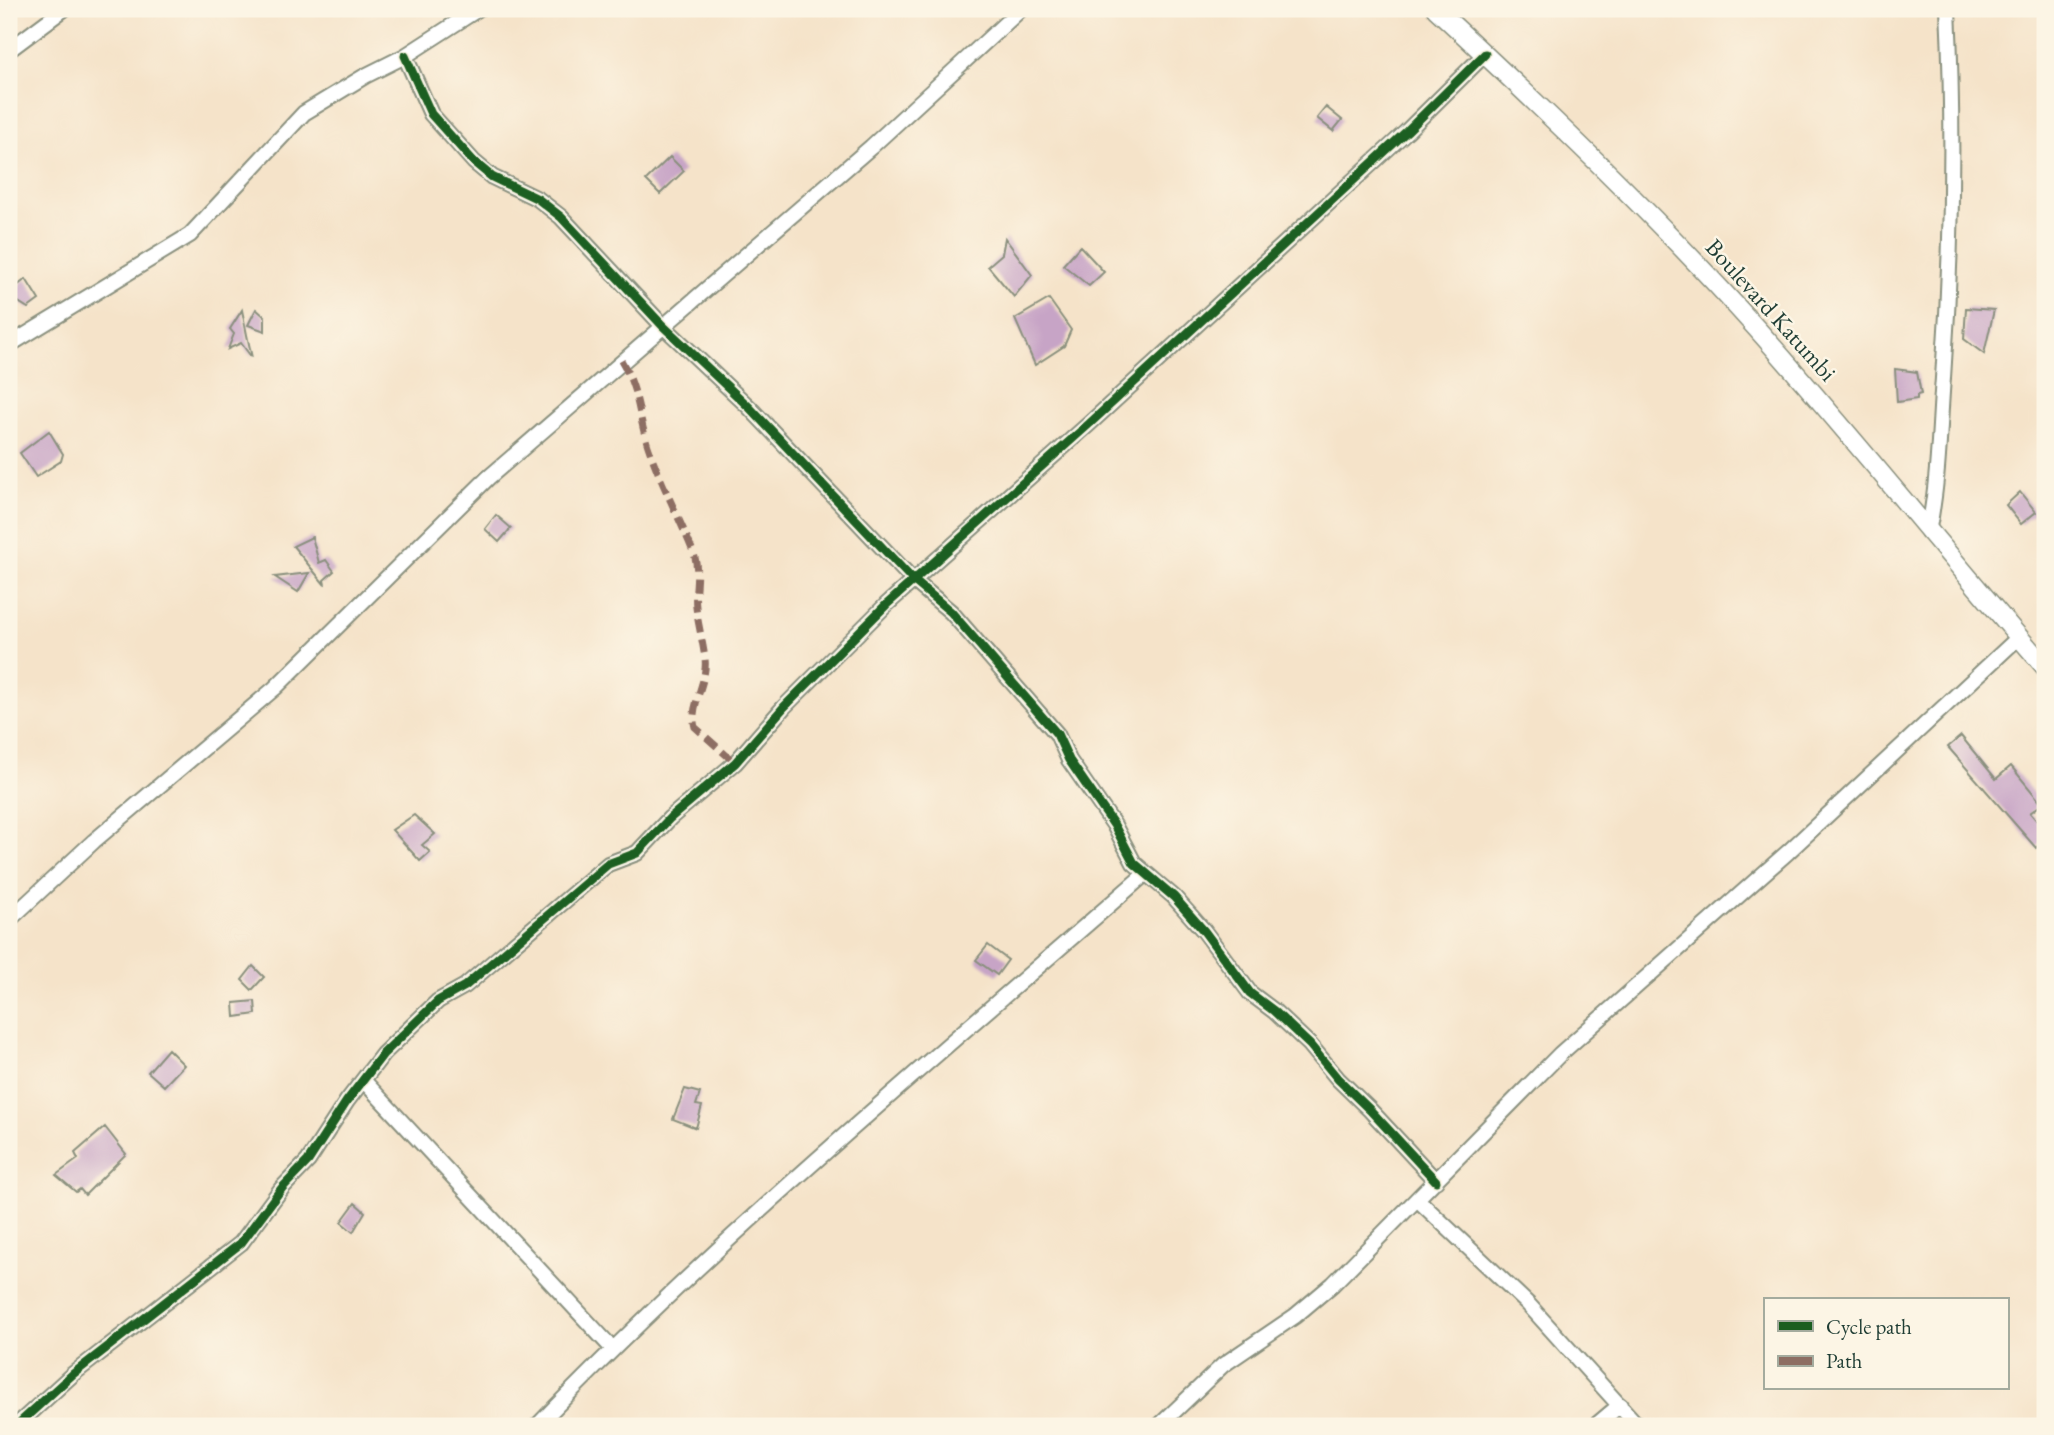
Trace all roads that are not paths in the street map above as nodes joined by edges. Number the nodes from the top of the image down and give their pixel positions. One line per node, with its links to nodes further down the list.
1 (64, 9): 6 (street)
2 (478, 9): 8 (street)
3 (1021, 9): 9 (street)
4 (1436, 9): 7 (street, Boulevard Katumbi)
5 (1948, 9): 11 (street)
6 (9, 50)
7 (1485, 54): 11 (street, Boulevard Katumbi); 12 (street)
8 (405, 56): 9 (street); 10 (street)
9 (662, 325): 12 (street); 16 (street)
10 (9, 345)
11 (1928, 532): 13 (street, Boulevard Katumbi)
12 (913, 580): 15 (street); 17 (street)
13 (2019, 637): 14 (street, Boulevard Katumbi); 18 (street)
14 (2045, 667)
15 (1145, 874): 18 (street); 20 (street)
16 (9, 920)
17 (364, 1081): 20 (street); 22 (street)
18 (1436, 1181): 19 (street)
19 (1418, 1200): 21 (street); 24 (street)
20 (612, 1348): 23 (street)
21 (1620, 1405): 25 (street); 26 (street)
22 (16, 1426)
23 (537, 1426)
24 (1159, 1426)
25 (1595, 1426)
26 (1638, 1426)

